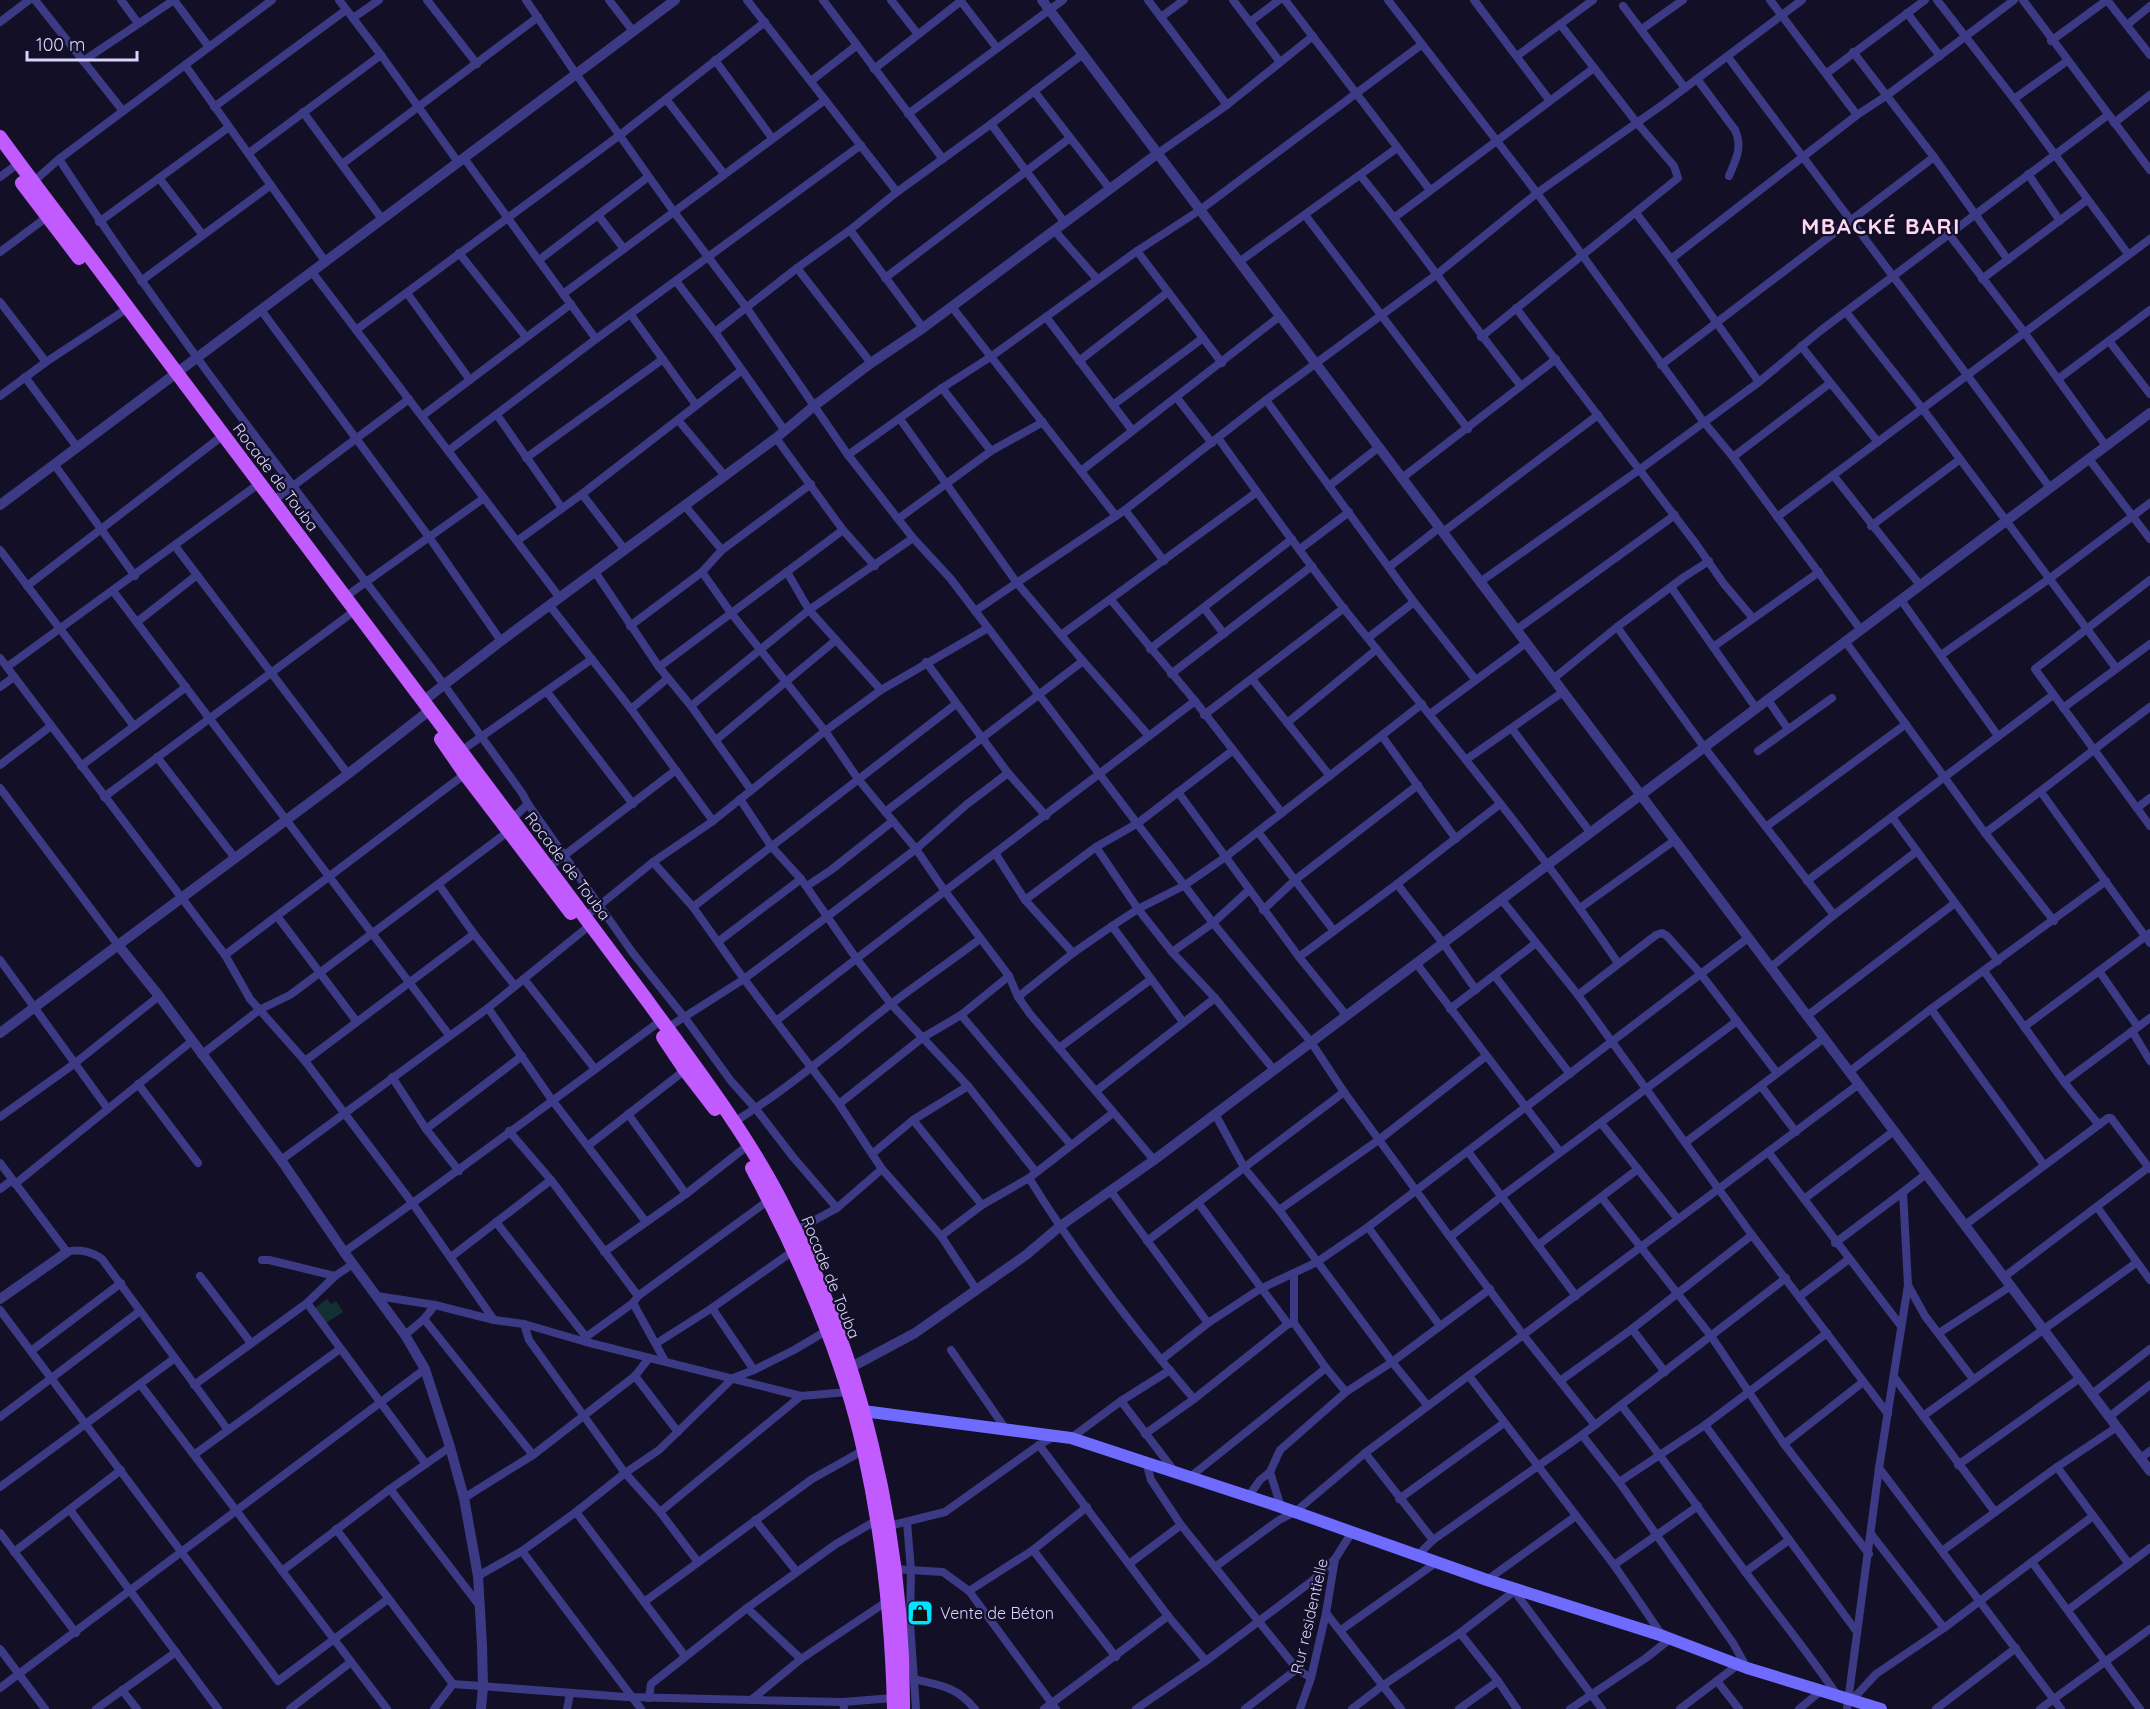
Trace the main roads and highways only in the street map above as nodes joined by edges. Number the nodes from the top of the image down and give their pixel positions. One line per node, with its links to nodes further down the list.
1 (0, 137): 3 (main road, Rocade de Touba)
2 (0, 153): 3 (main road, Rocade de Touba)
3 (15, 166): 4 (main road, Rocade de Touba); 4 (main road, Rocade de Touba)
4 (125, 310): 5 (main road, Rocade de Touba)
5 (173, 375): 6 (main road, Rocade de Touba); 6 (main road, Rocade de Touba)
6 (426, 708): 7 (main road, Rocade de Touba); 7 (main road, Rocade de Touba)
7 (511, 825): 8 (main road, Rocade de Touba); 8 (main road, Rocade de Touba)
8 (584, 923): 9 (main road, Rocade de Touba)
9 (661, 1027): 10 (main road, Rocade de Touba); 10 (main road, Rocade de Touba)
10 (845, 1370): 11 (main road, Rocade de Touba); 11 (main road, Rocade de Touba)
11 (858, 1410): 12 (main road, Rocade de Touba); 12 (main road, Rocade de Touba); 13 (main road)
12 (883, 1522): 14 (main road, Rocade de Touba); 15 (main road, Rocade de Touba)
13 (1851, 1702): 16 (main road)
14 (893, 1703)
15 (903, 1709)
16 (1881, 1709)

